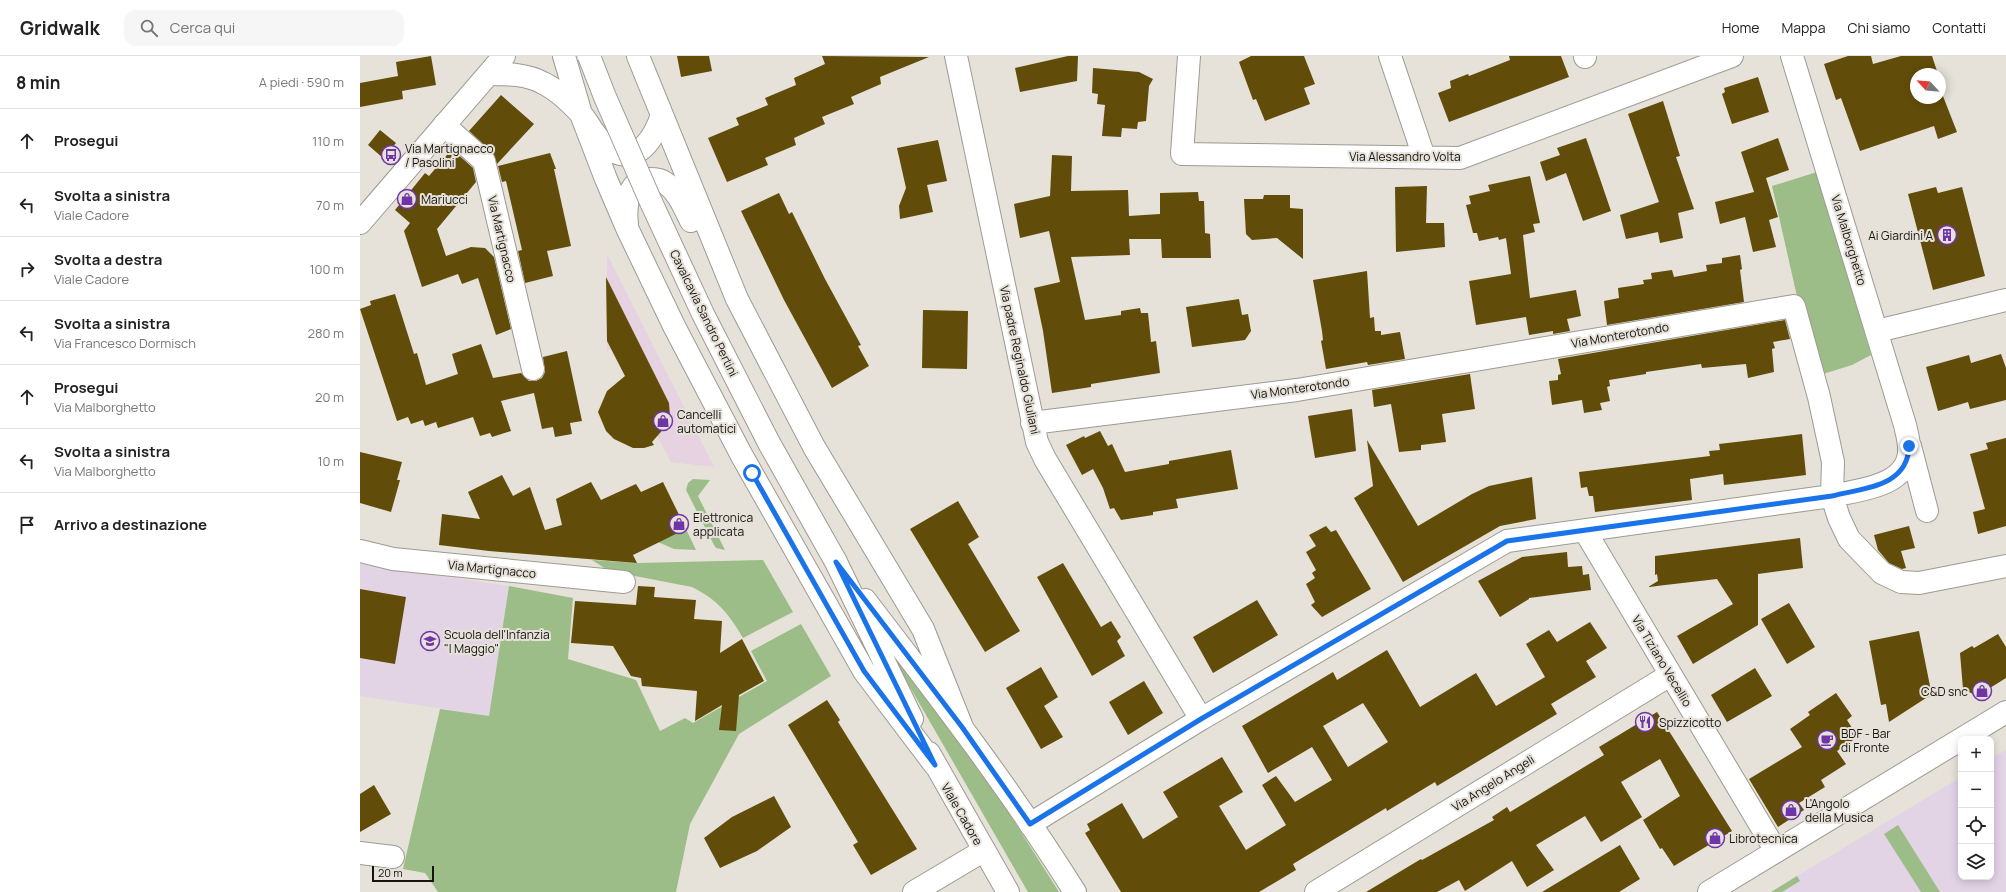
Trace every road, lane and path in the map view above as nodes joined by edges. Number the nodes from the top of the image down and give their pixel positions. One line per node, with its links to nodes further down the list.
1 (564, 56): 10 (street)
2 (589, 56): 26 (street, Cavalcavia Sandro Pertini, bridge)
3 (638, 56): 11 (street)
4 (956, 56): 20 (street, Via padre Reginaldo Giuliani)
5 (1189, 56): 13 (street, Via Alessandro Volta)
6 (1390, 56): 13 (street)
7 (1732, 56): 13 (street, Via Alessandro Volta)
8 (1792, 56): 18 (street, Via Malborghetto)
9 (498, 62): 10 (street); 12 (street)
10 (581, 114): 11 (street); 15 (street)
11 (662, 118): 16 (street)
12 (444, 125): 14 (street); 19 (street, Via Martignacco)
13 (1424, 157)
14 (361, 219)
15 (627, 228): 16 (street); 33 (street)
16 (737, 299): 32 (street)
17 (2006, 300): 18 (street)
18 (1877, 331): 21 (street, Via Malborghetto)
19 (533, 369)
20 (1032, 423): 22 (street, Via Monterotondo); 31 (street, Via padre Reginaldo Giuliani)
21 (1905, 425): 22 (street, Via Malborghetto); 23 (street, Via Malborghetto)
22 (1832, 496): 24 (street, Via Malborghetto); 27 (street, Via Monterotondo)
23 (1926, 511)
24 (1585, 531): 29 (street, Via Tiziano Vecellio); 31 (street, Via Malborghetto)
25 (360, 551): 28 (street, Via Martignacco)
26 (836, 562): 32 (street); 33 (street, Viale Cadore)
27 (2006, 566)
28 (624, 582)
29 (1670, 675): 36 (street, Via Tiziano Vecellio); 42 (street, Via Angelo Angeli)
30 (2006, 712): 36 (street)
31 (1201, 719): 34 (street, Via Malborghetto)
32 (962, 727): 34 (street)
33 (935, 765): 35 (street, Viale Cadore)
34 (1030, 824): 41 (street)
35 (983, 851): 39 (street); 40 (street, Viale Cadore)
36 (1776, 851): 43 (street)
37 (360, 853): 38 (street)
38 (394, 857)
39 (914, 892)
40 (1008, 892)
41 (1075, 892)
42 (1316, 892)
43 (1709, 892)

